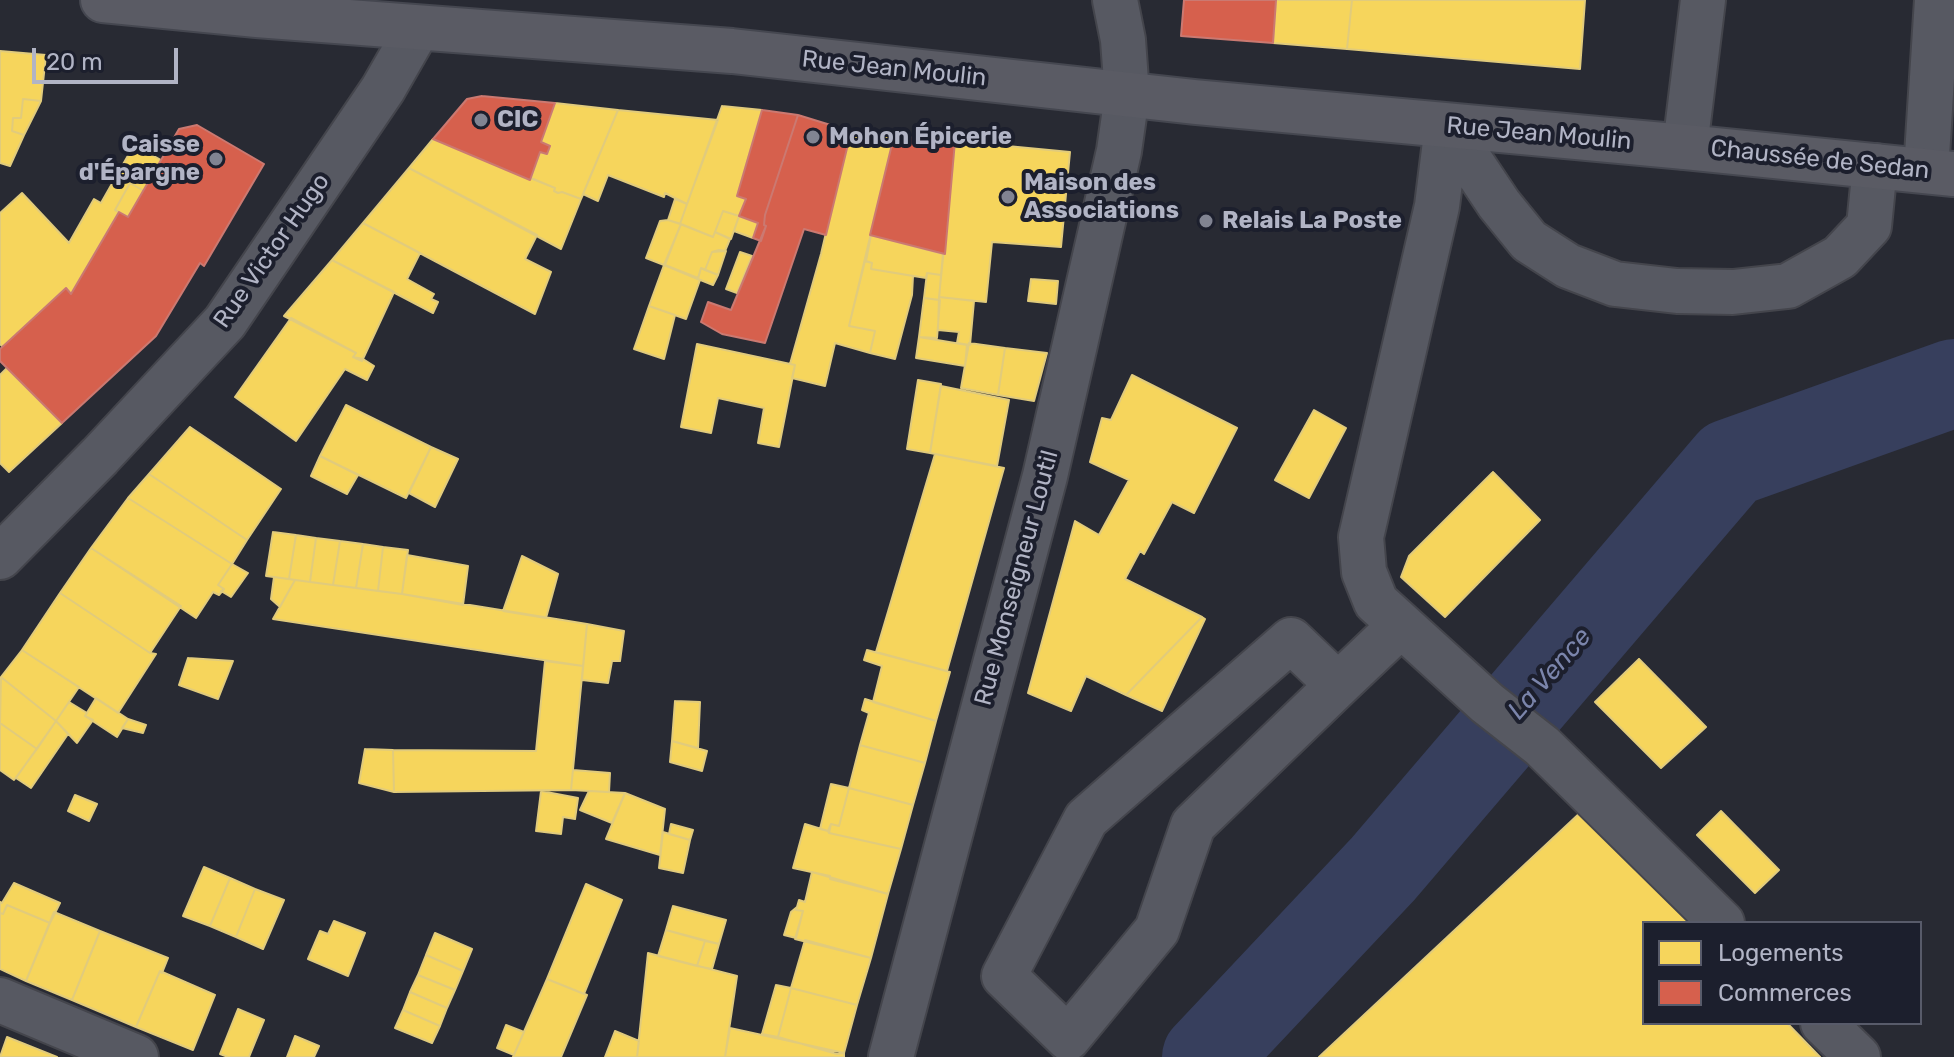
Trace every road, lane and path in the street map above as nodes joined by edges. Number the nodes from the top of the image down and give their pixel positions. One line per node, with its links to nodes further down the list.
1 (1115, 0): 6 (street, Rue Monseigneur Loutil)
2 (1703, 0): 8 (street)
3 (1937, 0): 10 (street)
4 (121, 1): 5 (main road, Rue Jean Moulin)
5 (418, 28): 6 (main road, Rue Jean Moulin); 11 (street, Rue Victor Hugo)
6 (1127, 95): 7 (main road, Rue Jean Moulin); 17 (street, Rue Monseigneur Loutil)
7 (1447, 126): 8 (main road, Rue Jean Moulin); 9 (street); 12 (street)
8 (1685, 147): 9 (main road, Chaussée de Sedan)
9 (1875, 166): 10 (main road, Chaussée de Sedan)
10 (1940, 173)
11 (0, 557)
12 (1401, 625): 13 (street); 14 (street)
13 (1338, 685): 13 (street)
14 (1720, 921)
15 (0, 1000): 18 (street)
16 (1825, 1025): 19 (street)
17 (896, 1053)
18 (136, 1057)
19 (1858, 1057)

